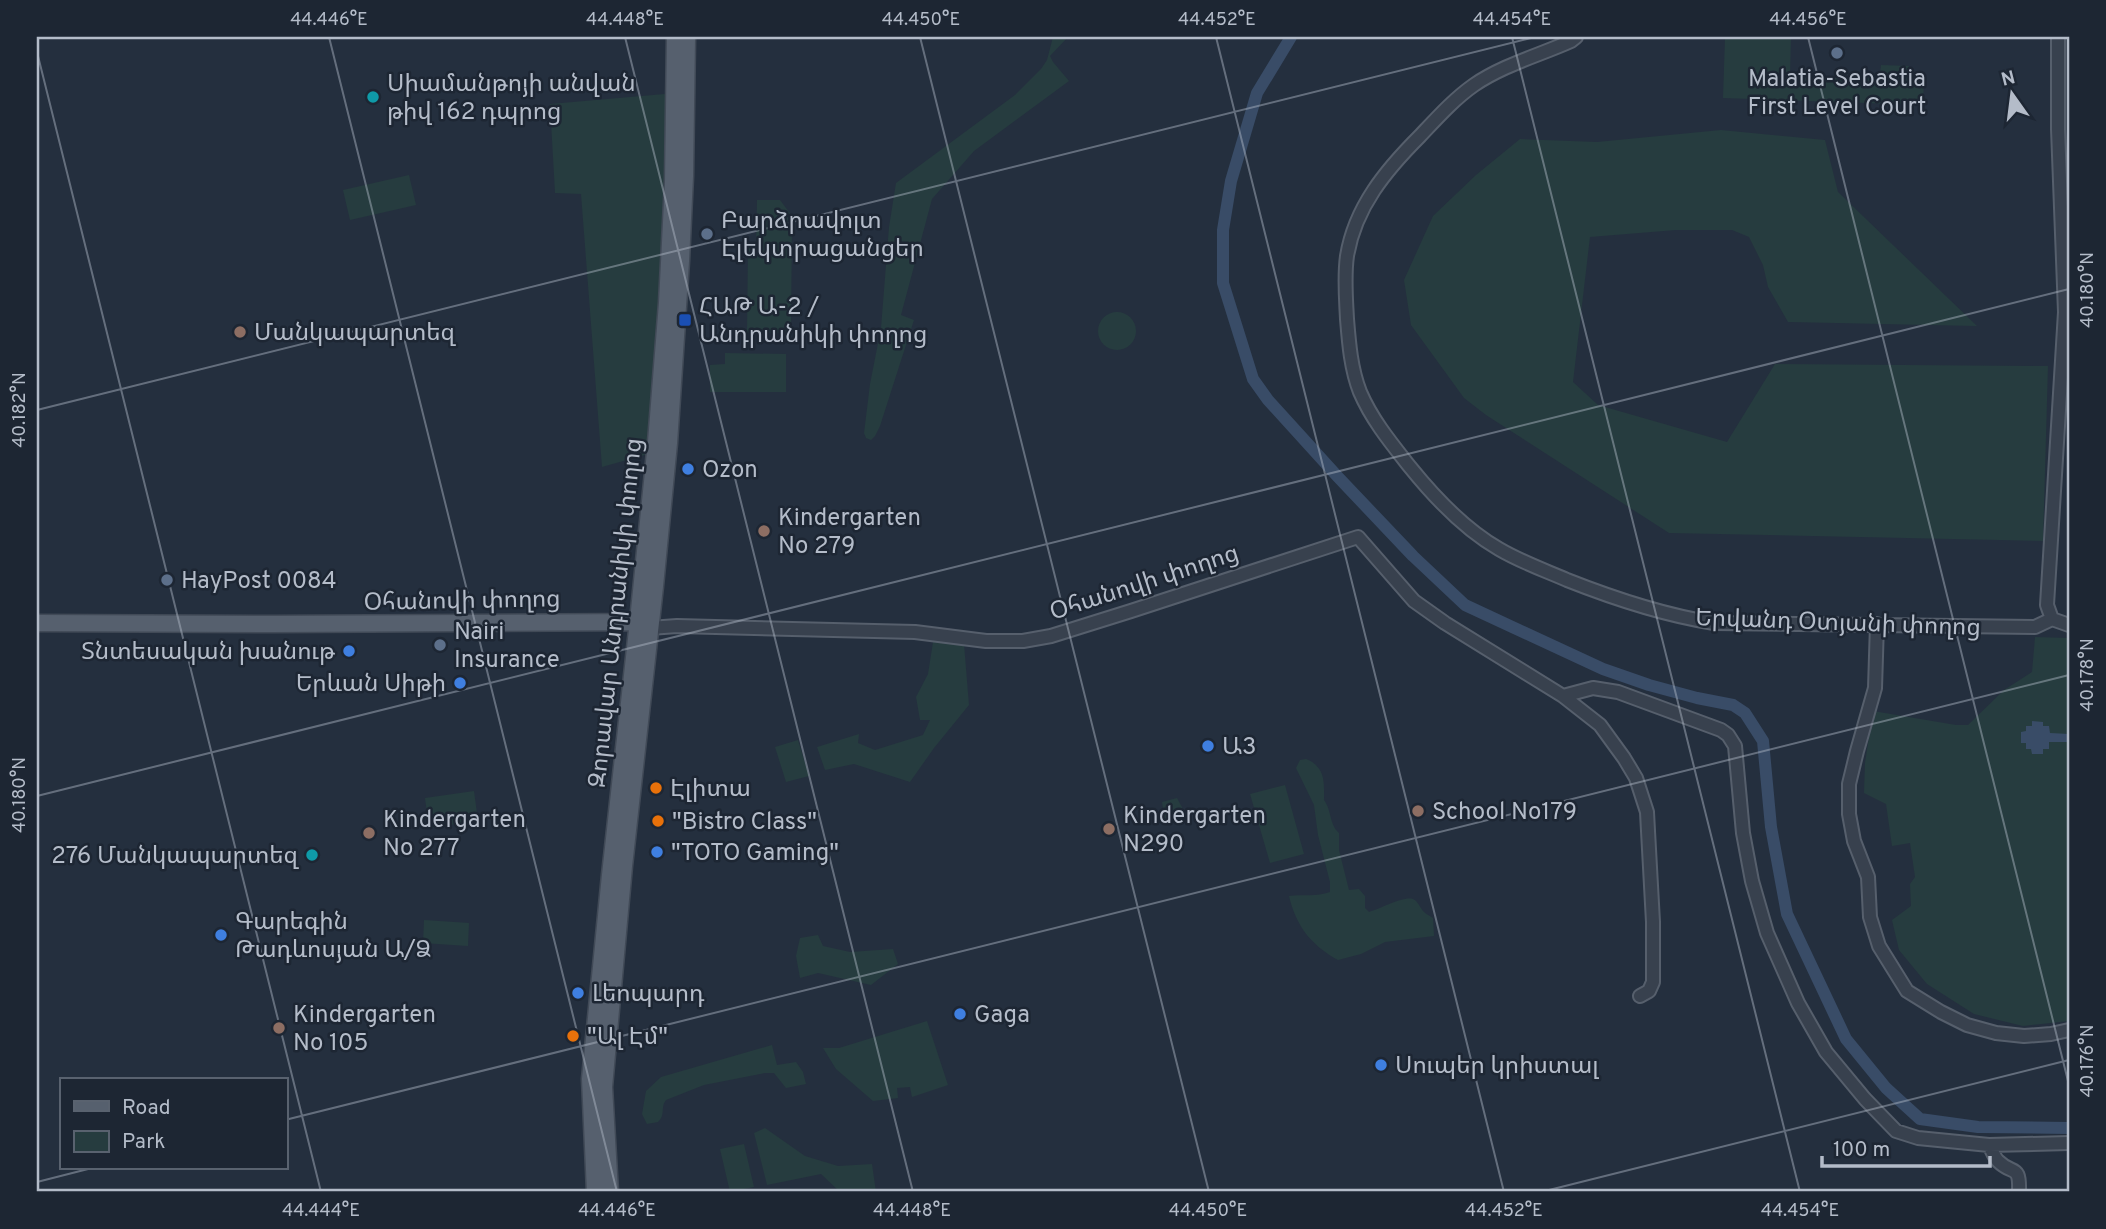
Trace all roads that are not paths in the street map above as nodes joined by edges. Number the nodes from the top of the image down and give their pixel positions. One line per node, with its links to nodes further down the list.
1 (675, 37): 5 (main road, Զորավար Անդրանիկի փողոց)
2 (687, 37): 5 (main road, Զորավար Անդրանիկի փողոց)
3 (1576, 37): 8 (street, Երվանդ Օտյանի փողոց)
4 (2058, 37): 6 (street)
5 (681, 82): 9 (main road, Զորավար Անդրանիկի փողոց)
6 (2052, 619): 8 (street, Երվանդ Օտյանի փողոց); 10 (street)
7 (37, 623): 9 (main road, Օհանովի փողոց)
8 (1877, 624): 14 (street)
9 (644, 625): 11 (main road, Օհանովի փողոց); 12 (street, Օհանովի փողոց); 17 (main road, Զորավար Անդրանիկի փողոց); 18 (main road, Զորավար Անդրանիկի փողոց)
10 (2069, 625)
11 (37, 629)
12 (1563, 696): 13 (street, Օհանովի փողոց); 16 (street)
13 (1640, 996)
14 (2069, 1030)
15 (2069, 1143): 16 (street)
16 (1989, 1145): 19 (street)
17 (595, 1192)
18 (610, 1192)
19 (2019, 1192)

